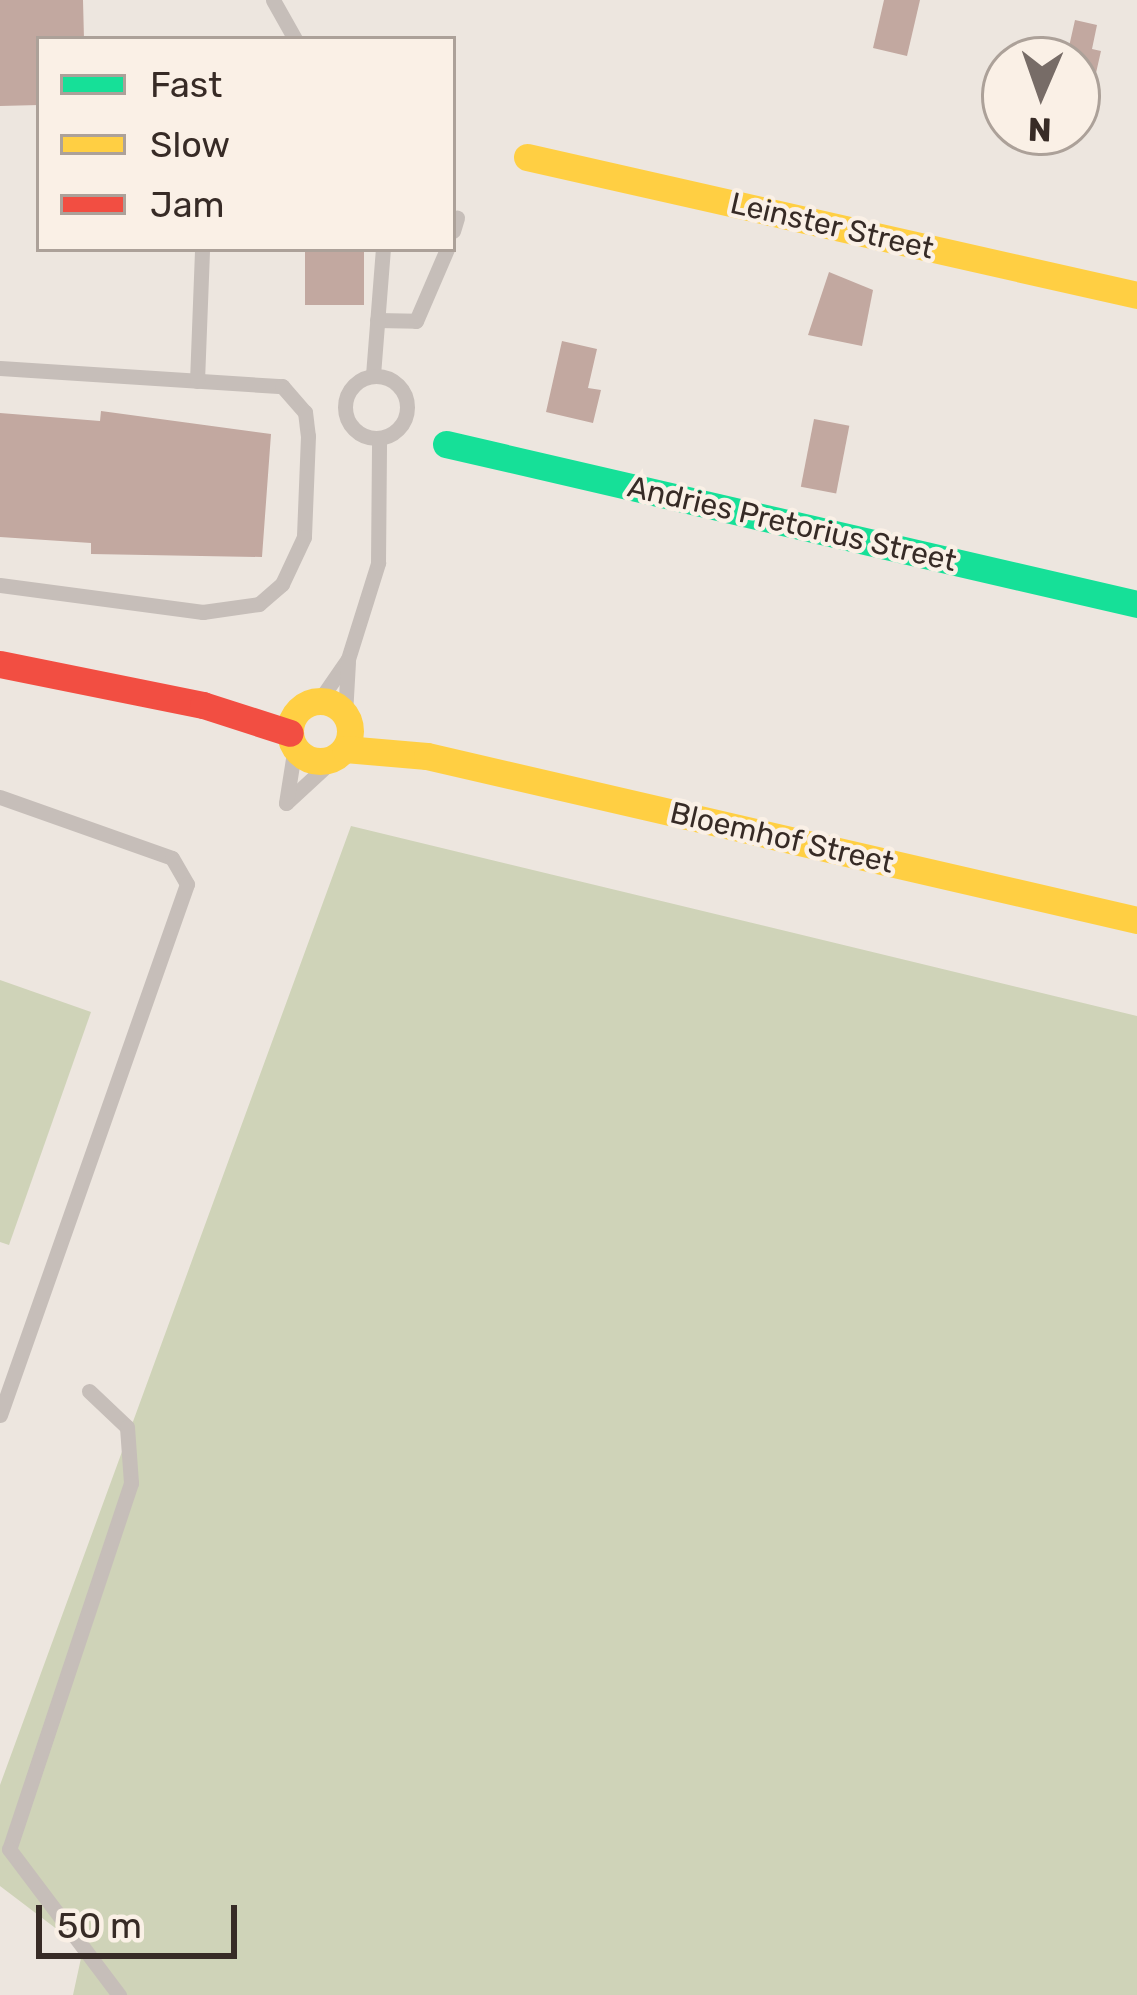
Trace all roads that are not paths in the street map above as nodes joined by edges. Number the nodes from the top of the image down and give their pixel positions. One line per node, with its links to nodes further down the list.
1 (273, 0): 2 (lane)
2 (293, 36)
3 (527, 157): 7 (street, Leinster Street)
4 (202, 252): 11 (lane)
5 (382, 252): 8 (lane)
6 (446, 252): 8 (lane)
7 (1137, 296)
8 (377, 320): 10 (lane)
9 (0, 368): 11 (lane)
10 (373, 375): 12 (lane); 12 (lane)
11 (197, 381): 14 (lane)
12 (379, 439): 16 (lane)
13 (446, 444): 15 (street, Andries Pretorius Street)
14 (0, 585)
15 (1137, 604)
16 (348, 658): 18 (lane); 19 (lane)
17 (0, 664): 18 (street, Bloemhof Street)
18 (301, 722): 19 (street, Bloemhof Street); 19 (street, Bloemhof Street); 19 (lane)
19 (344, 736): 21 (street, Bloemhof Street)
20 (0, 797): 23 (lane)
21 (1137, 920)
22 (88, 1391): 24 (lane)
23 (0, 1415)
24 (119, 1995)

